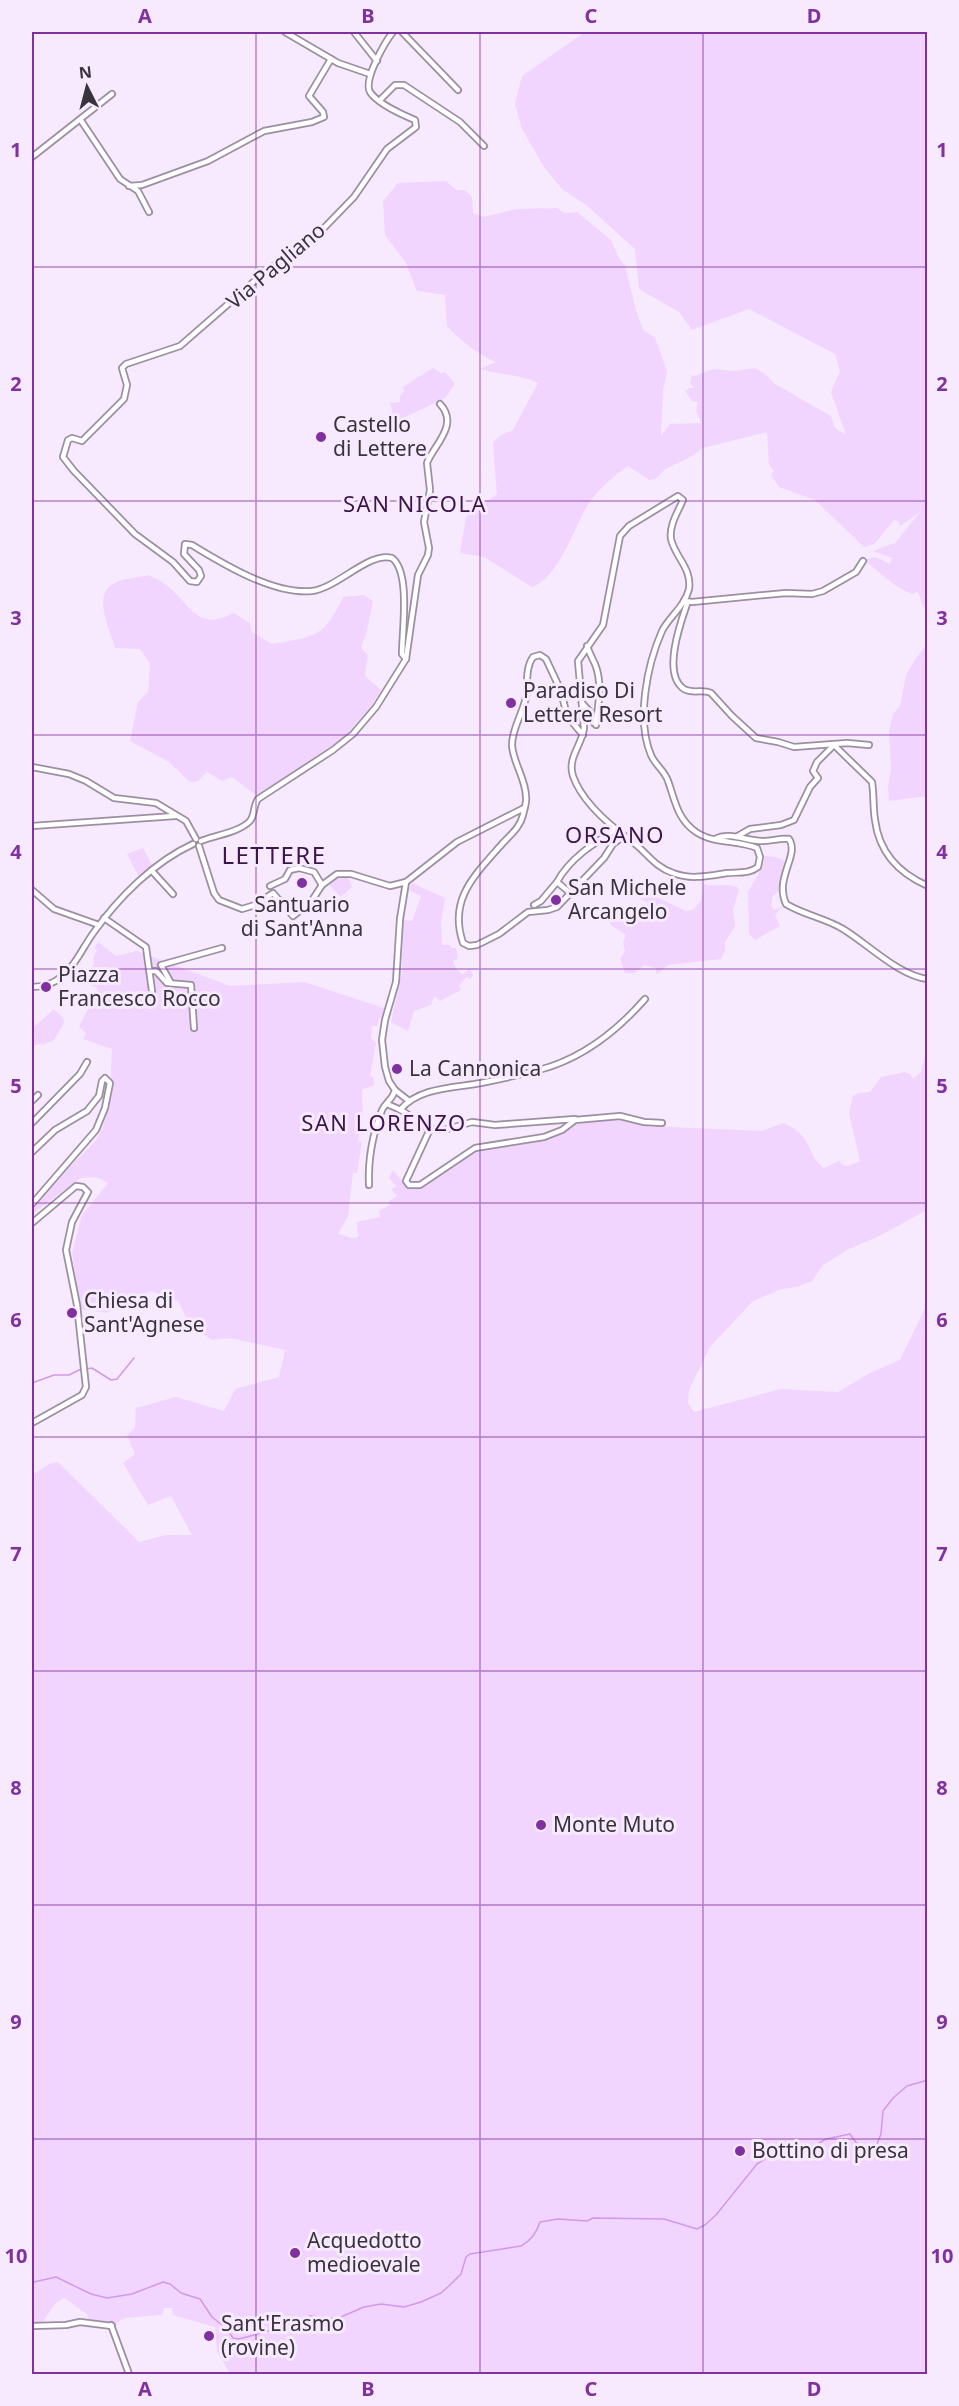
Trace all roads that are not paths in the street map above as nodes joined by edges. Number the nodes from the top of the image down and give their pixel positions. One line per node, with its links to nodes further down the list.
1 (285, 32): 5 (street)
2 (354, 32): 6 (street)
3 (393, 32): 6 (street)
4 (402, 32): 8 (street)
5 (331, 60): 7 (street); 14 (street)
6 (377, 61): 7 (street)
7 (370, 74): 10 (street)
8 (458, 90)
9 (112, 94): 11 (street)
10 (380, 100): 12 (street); 20 (street, Via Pagliano)
11 (80, 119): 13 (street); 14 (street)
12 (483, 146)
13 (32, 157)
14 (129, 186): 15 (street)
15 (149, 212)
16 (440, 404): 20 (street)
17 (863, 561): 18 (street)
18 (687, 602): 19 (street); 23 (street); 34 (street)
19 (587, 646): 21 (street); 21 (street)
20 (406, 659): 35 (street)
21 (581, 703): 22 (street)
22 (583, 735): 26 (street); 29 (street)
23 (834, 745): 24 (street); 32 (street); 41 (street)
24 (869, 745)
25 (32, 766): 27 (street)
26 (524, 808): 37 (street); 43 (street)
27 (175, 816): 28 (street); 35 (street)
28 (32, 826)
29 (615, 830): 31 (street); 38 (street)
30 (642, 835): 33 (street)
31 (624, 836): 33 (street); 43 (street)
32 (736, 837): 34 (street); 50 (street)
33 (630, 839): 34 (street)
34 (715, 839)
35 (197, 843): 36 (street); 39 (street)
36 (152, 871): 44 (street); 46 (street)
37 (406, 882): 39 (street); 57 (street)
38 (557, 882): 43 (street); 45 (street)
39 (322, 885): 40 (street)
40 (270, 886)
41 (927, 886)
42 (32, 890): 47 (street)
43 (569, 892)
44 (173, 894)
45 (534, 905)
46 (104, 918): 47 (street); 49 (street)
47 (99, 925): 52 (street)
48 (222, 948): 51 (street)
49 (150, 971): 51 (street); 53 (street)
50 (927, 979)
51 (171, 983): 55 (street)
52 (32, 987)
53 (152, 991)
54 (645, 999): 60 (street)
55 (194, 1028)
56 (87, 1062): 64 (street)
57 (395, 1090): 60 (street); 61 (street)
58 (38, 1095): 59 (street)
59 (32, 1101)
60 (409, 1101): 62 (street)
61 (387, 1104): 62 (street); 68 (street)
62 (400, 1110): 66 (street)
63 (575, 1120): 65 (street); 66 (street); 66 (street)
64 (32, 1123)
65 (662, 1124)
66 (430, 1129)
67 (32, 1152): 69 (street)
68 (369, 1185)
69 (32, 1204)
70 (32, 1222): 71 (street)
71 (32, 1423)
72 (32, 2326): 73 (street)
73 (129, 2374)

